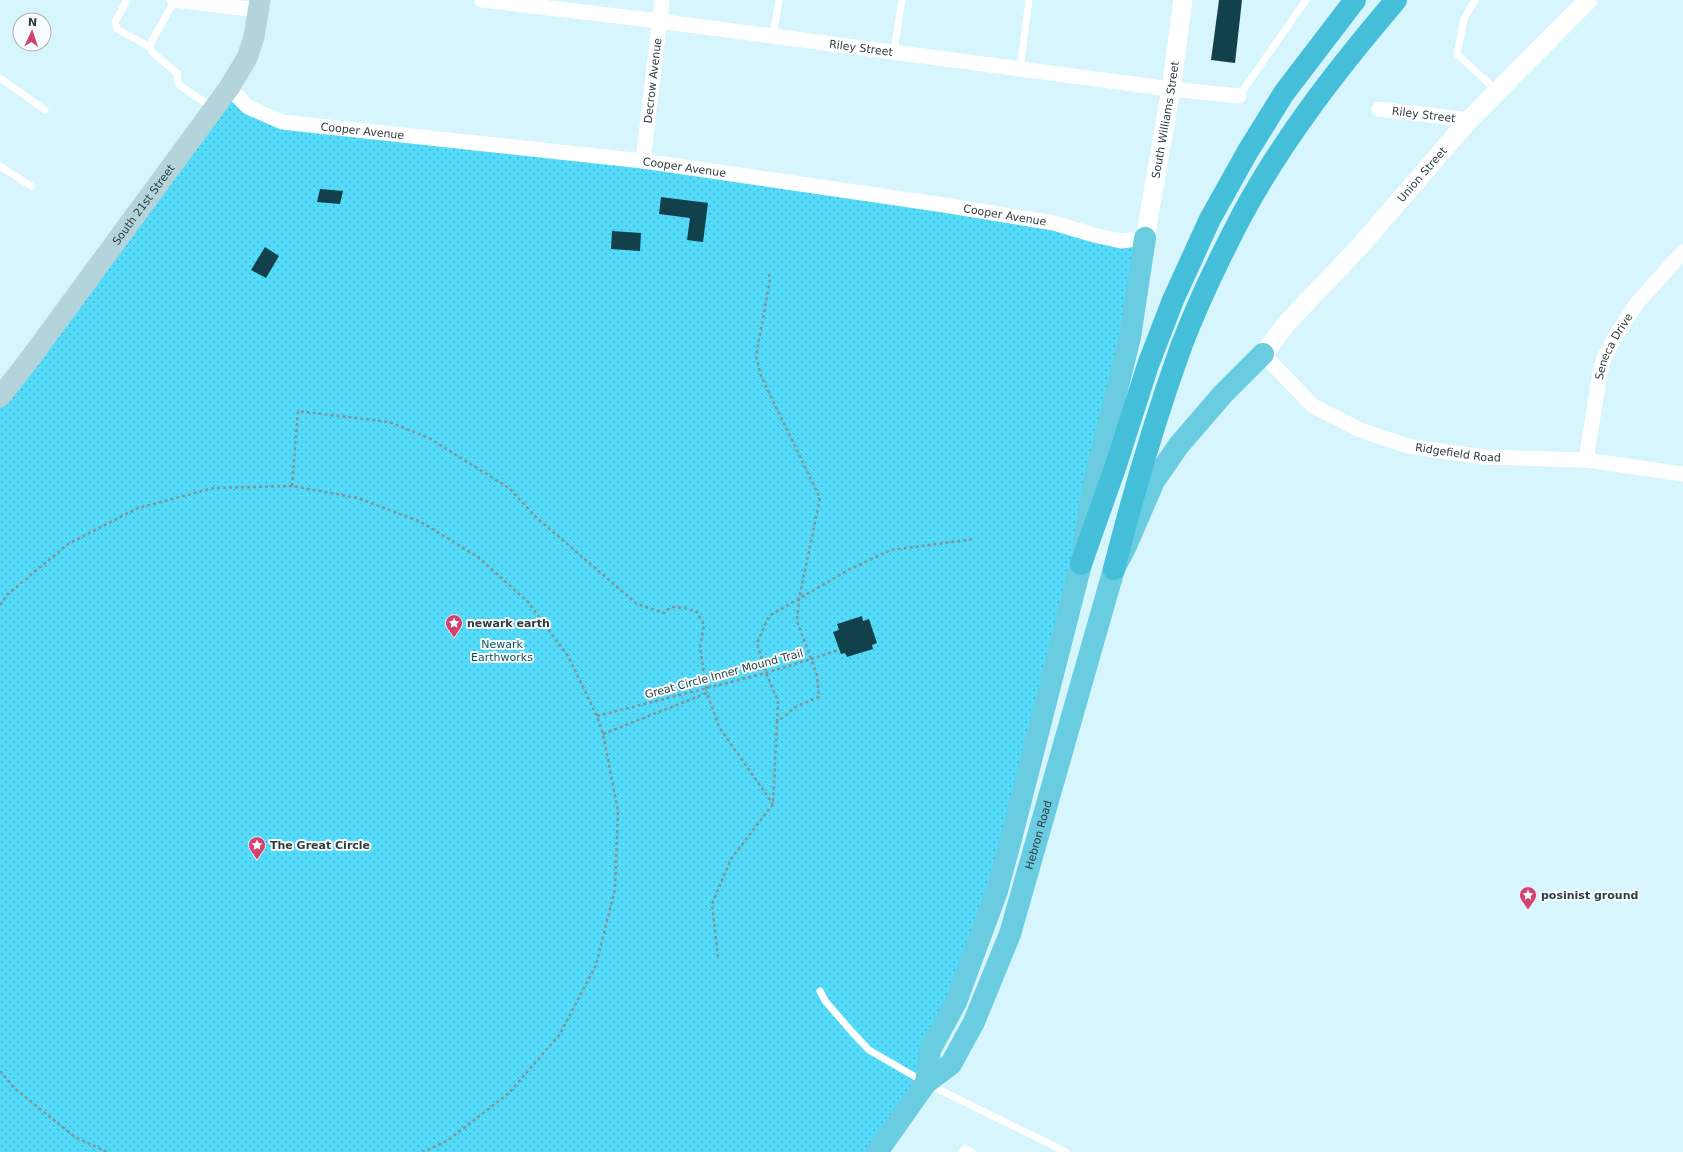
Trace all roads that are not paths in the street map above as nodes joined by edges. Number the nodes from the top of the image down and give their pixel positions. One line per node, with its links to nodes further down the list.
1 (127, 0): 18 (lane)
2 (175, 0): 15 (street); 18 (lane)
3 (482, 0): 14 (street, Riley Street)
4 (662, 0): 16 (street, Decrow Avenue)
5 (779, 0): 17 (lane)
6 (902, 0): 19 (lane)
7 (1029, 0): 20 (lane)
8 (1183, 0): 23 (street, South Williams Street)
9 (1306, 0): 25 (lane)
10 (1355, 0): 39 (highway)
11 (1396, 0): 40 (highway)
12 (1475, 0): 24 (lane)
13 (1588, 0): 24 (street, Union Street)
14 (524, 2): 16 (street, Riley Street)
15 (259, 5): 22 (main road, South 21st Street)
16 (659, 21): 17 (street, Riley Street); 30 (street, Decrow Avenue)
17 (773, 36): 19 (street, Riley Street)
18 (150, 47): 26 (lane)
19 (894, 51): 20 (street, Riley Street)
20 (1020, 69): 23 (street, Riley Street)
21 (0, 78): 28 (lane)
22 (229, 88): 26 (main road, South 21st Street); 30 (street, Cooper Avenue)
23 (1171, 89): 25 (street, Riley Street); 33 (street, South Williams Street)
24 (1498, 91): 29 (street, Union Street)
25 (1239, 96)
26 (214, 108): 36 (main road, South 21st Street)
27 (1379, 108): 29 (street, Riley Street)
28 (45, 110)
29 (1469, 120): 35 (street, Union Street)
30 (642, 161): 33 (street, Cooper Avenue)
31 (0, 166): 32 (lane)
32 (31, 186)
33 (1146, 238): 39 (highway, Hebron Road)
34 (1683, 252): 37 (street, Seneca Drive)
35 (1263, 354): 37 (street, Ridgefield Road); 40 (highway, Hebron Road)
36 (0, 397)
37 (1586, 460): 38 (street, Ridgefield Road)
38 (1683, 474)
39 (1081, 564): 42 (highway, Hebron Road)
40 (1114, 569): 42 (highway, Hebron Road)
41 (820, 991): 42 (lane)
42 (926, 1083): 43 (highway, Hebron Road); 46 (lane)
43 (877, 1152)
44 (962, 1152): 45 (lane)
45 (972, 1152)
46 (1066, 1152)

